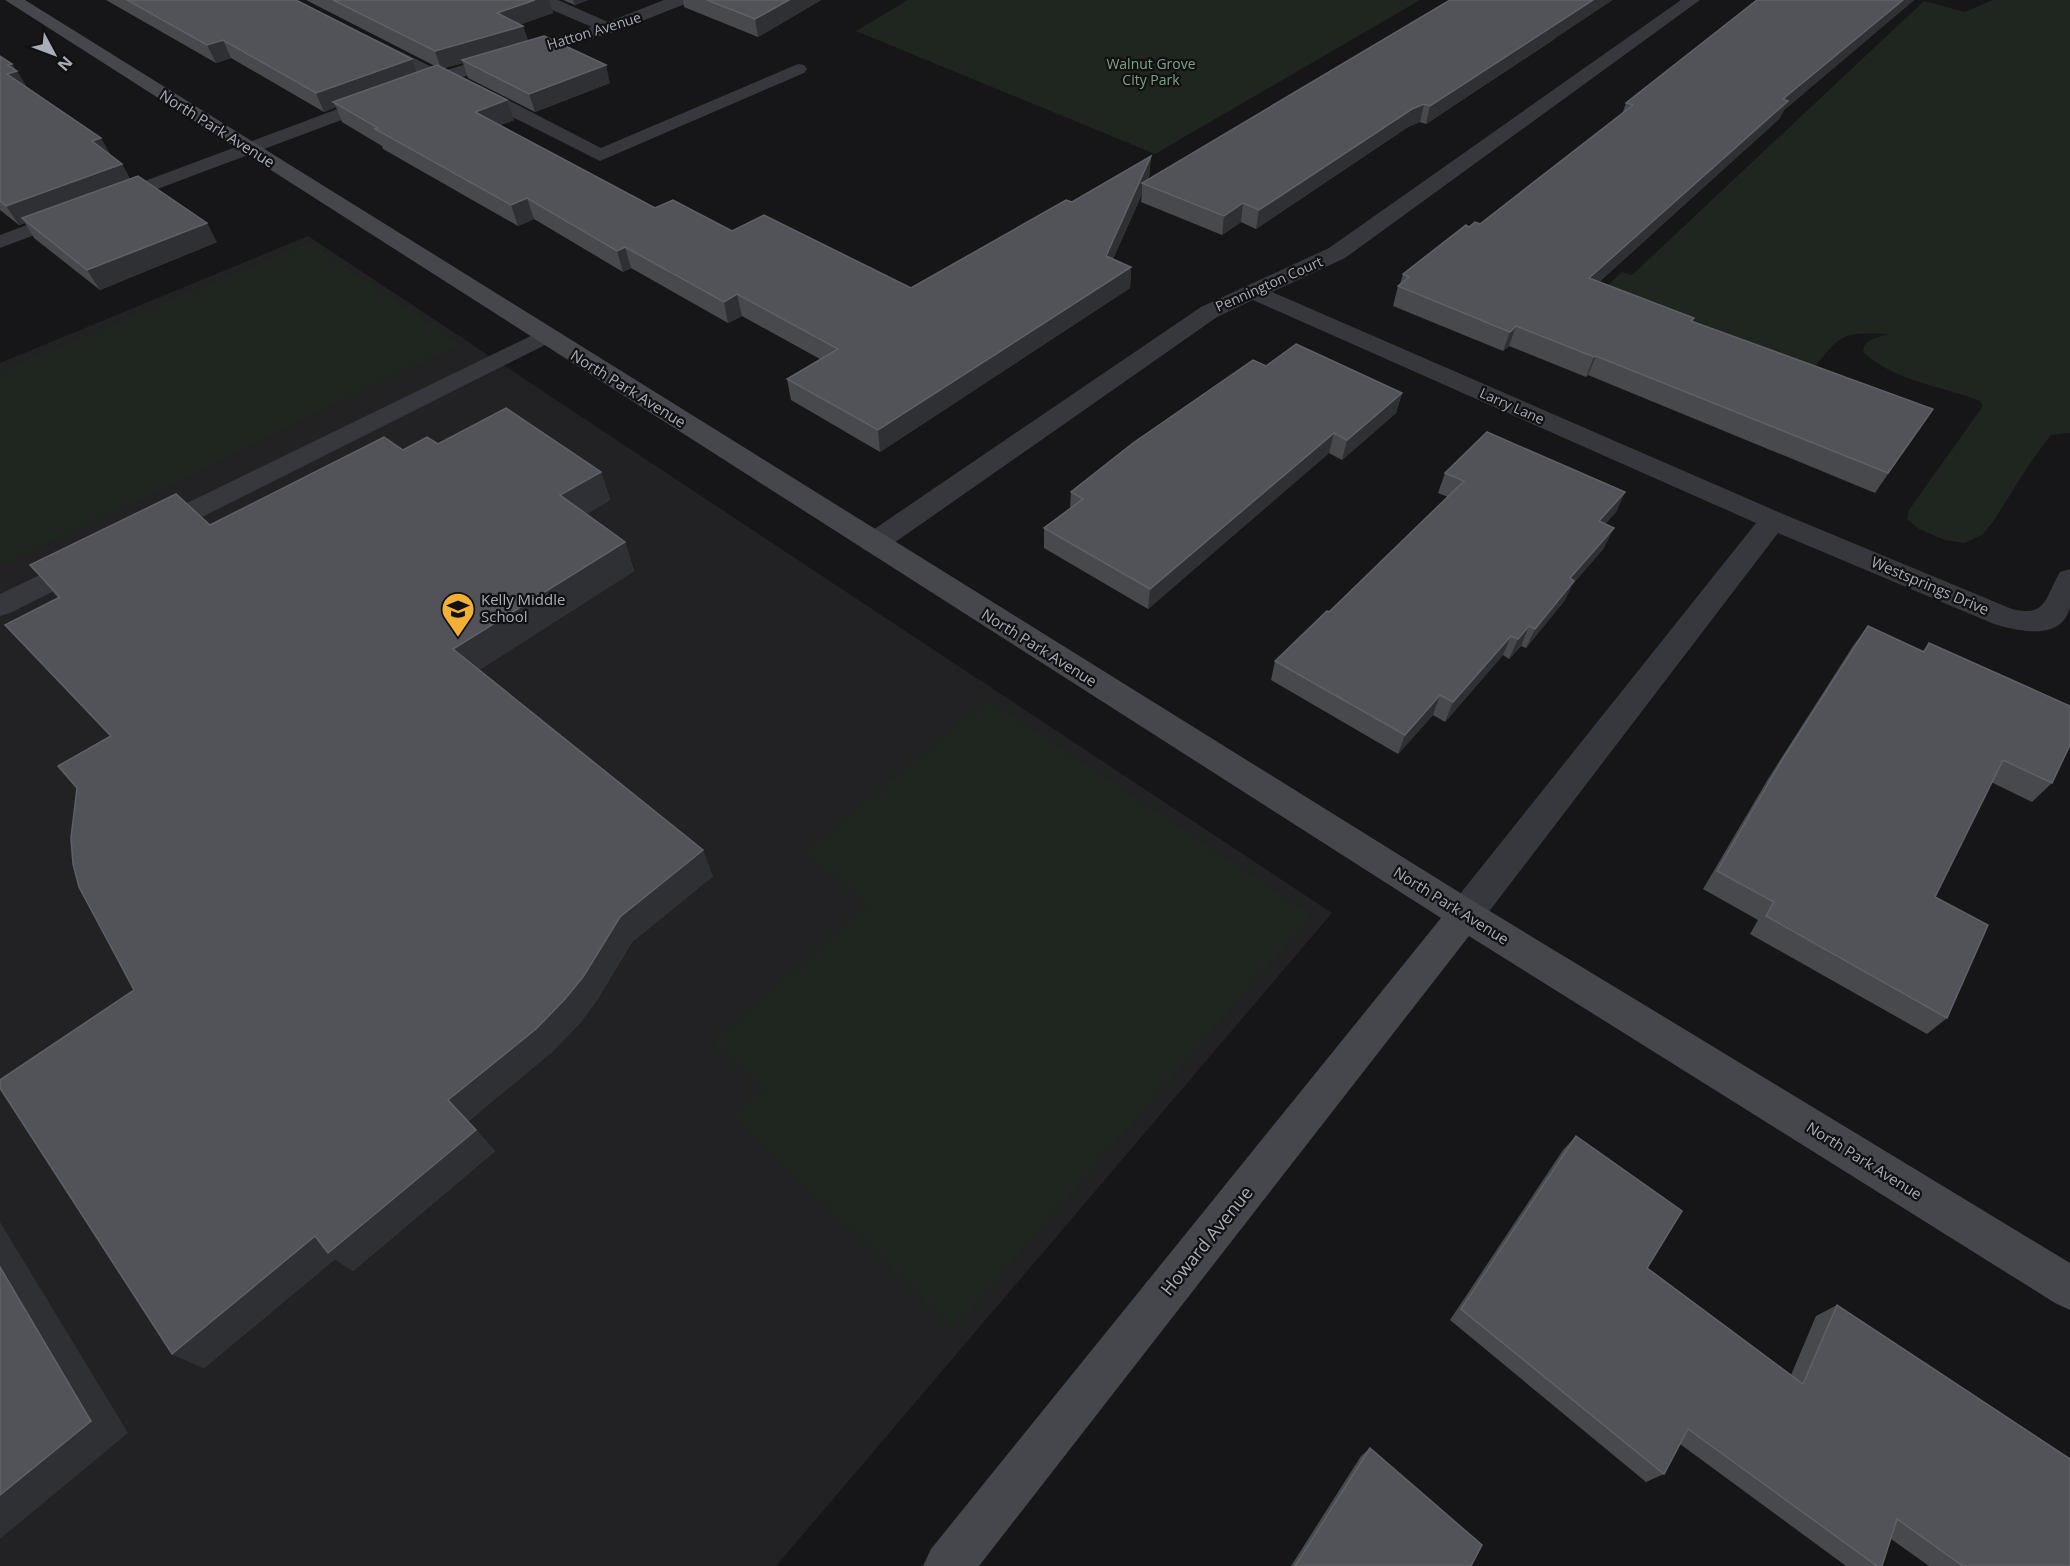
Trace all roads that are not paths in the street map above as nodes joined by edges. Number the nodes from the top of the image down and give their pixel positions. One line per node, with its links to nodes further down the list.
1 (13, 0): 9 (street, North Park Avenue)
2 (544, 0): 5 (street)
3 (679, 0): 5 (street, Hatton Avenue)
4 (1692, 0): 11 (street, Pennington Court)
5 (608, 28): 8 (street, Hatton Avenue)
6 (359, 36): 8 (street)
7 (798, 69): 8 (street)
8 (443, 77): 9 (street, Hatton Avenue)
9 (248, 149): 10 (street, Hatton Avenue); 12 (street, North Park Avenue)
10 (0, 242)
11 (1251, 291): 13 (street, Larry Lane); 14 (street, Pennington Court)
12 (545, 336): 14 (street, North Park Avenue); 16 (street)
13 (1773, 520): 15 (street, Westsprings Drive); 17 (street)
14 (874, 543): 17 (street, North Park Avenue)
15 (2070, 579)
16 (0, 606)
17 (1466, 915): 18 (street, North Park Avenue); 19 (street, Howard Avenue)
18 (2070, 1288)
19 (948, 1566)

